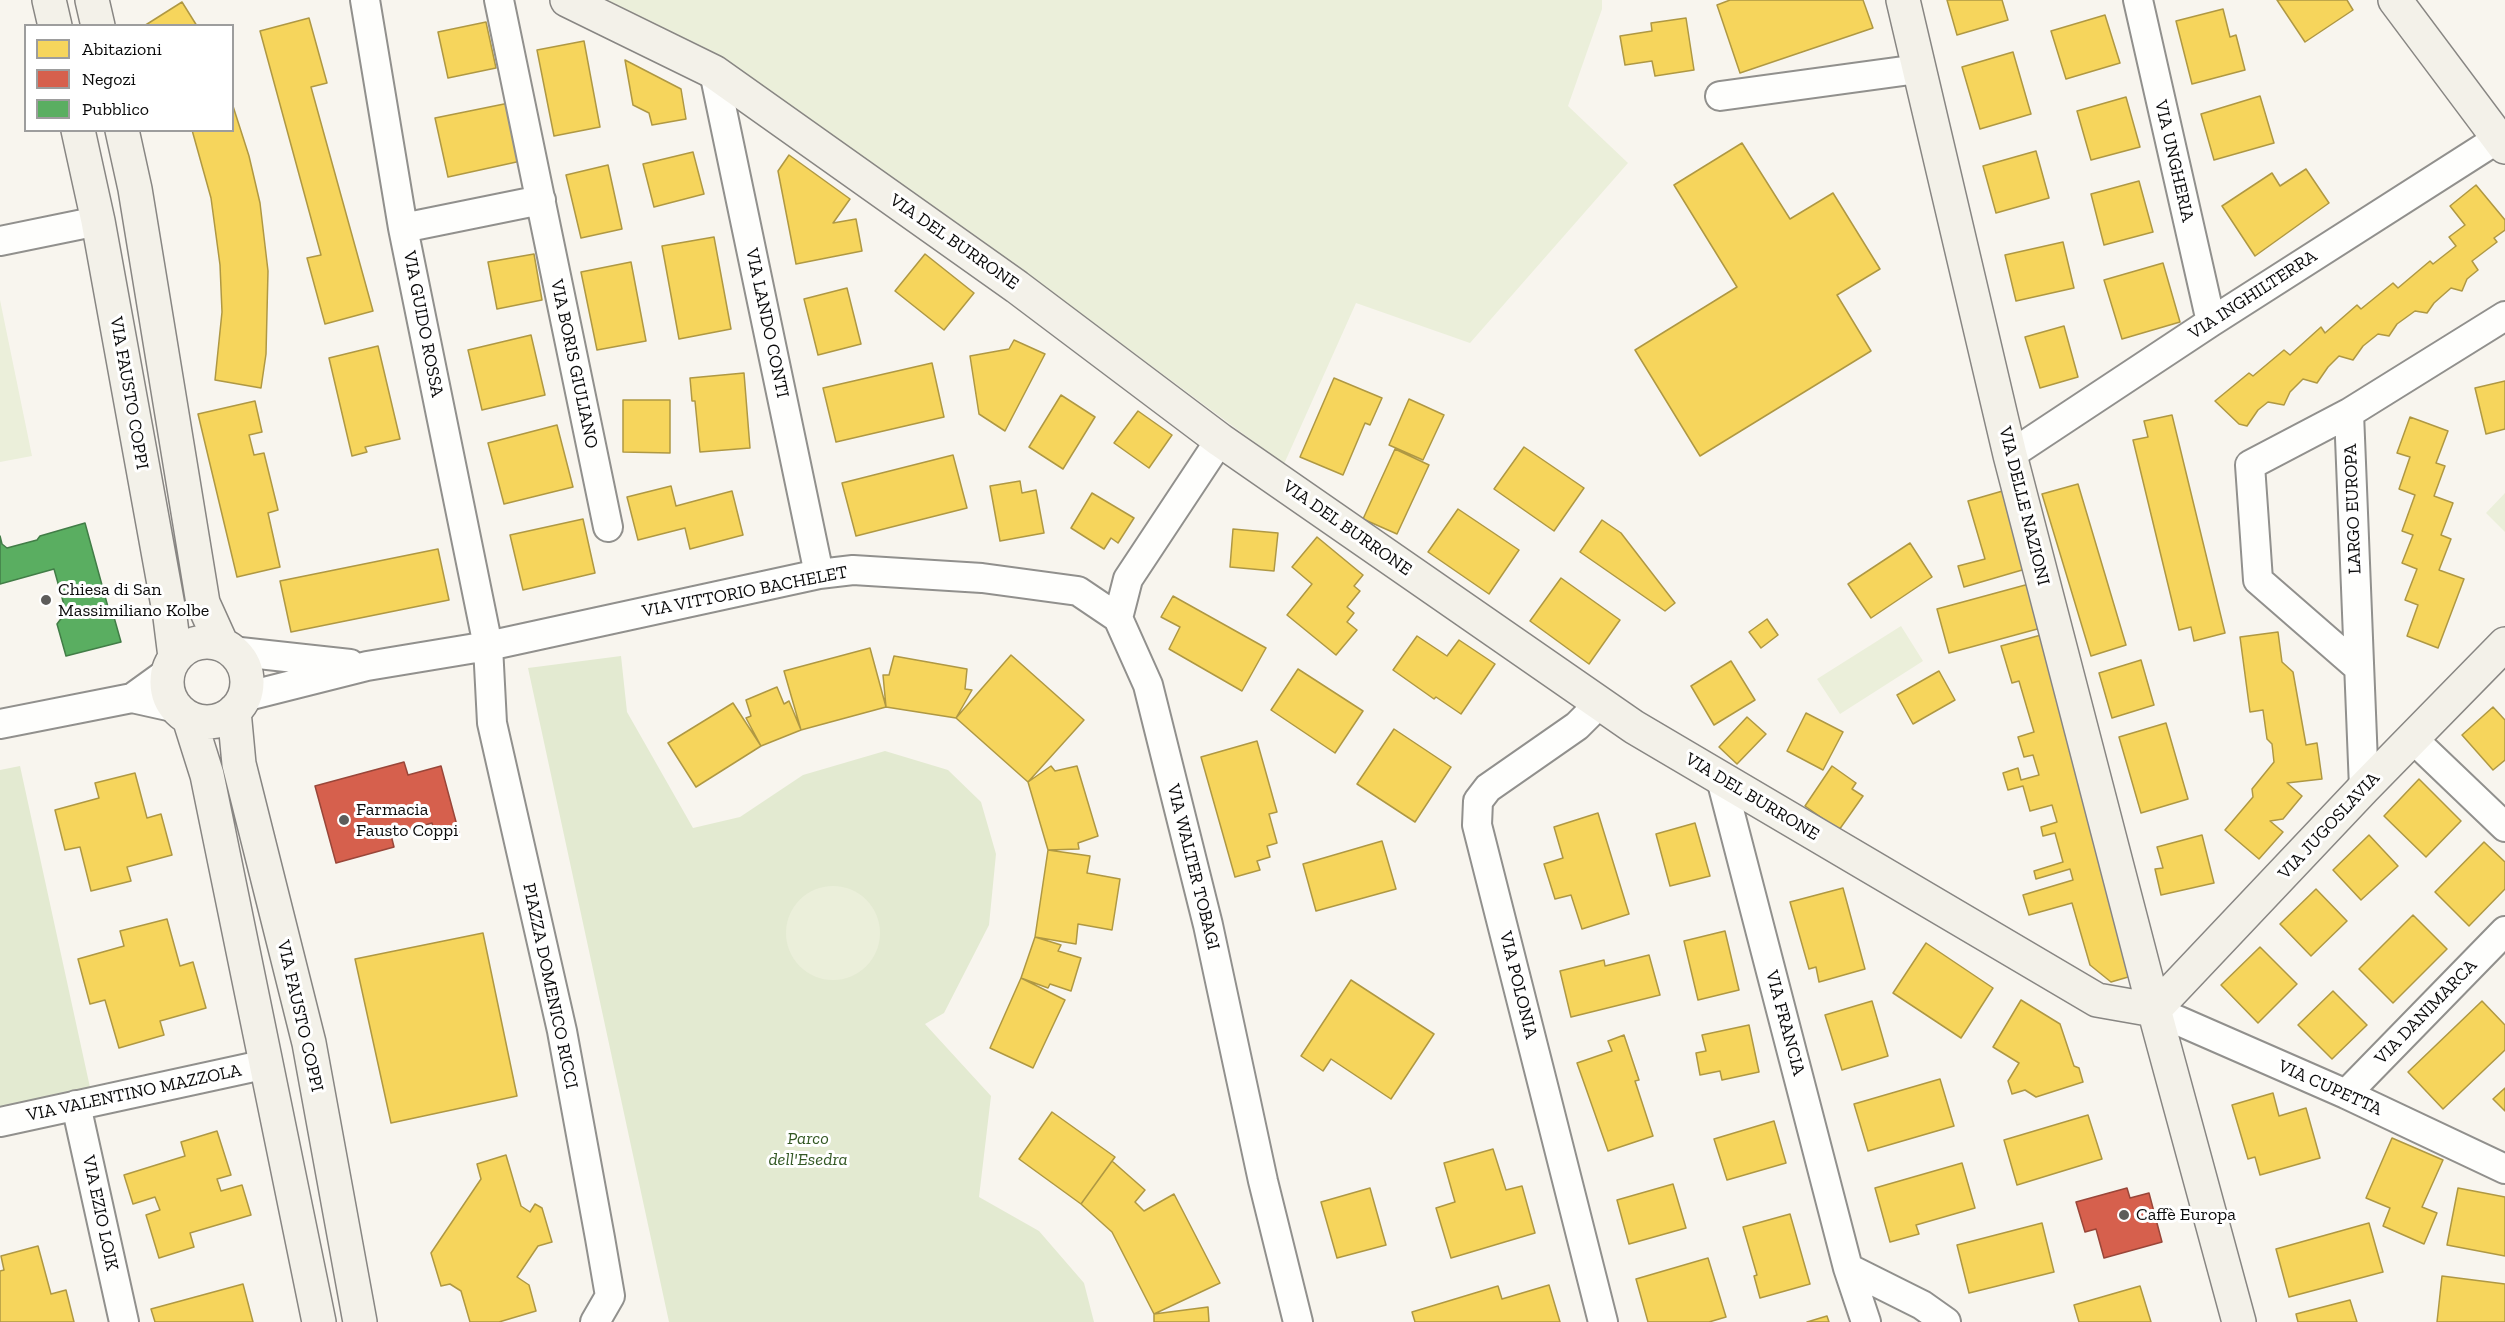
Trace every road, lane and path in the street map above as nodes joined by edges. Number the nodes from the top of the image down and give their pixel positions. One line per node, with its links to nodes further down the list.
1 (49, 0): 9 (street)
2 (92, 0): 10 (street)
3 (365, 0): 19 (street, VIA GUIDO ROSSA)
4 (500, 0): 17 (street, VIA BORIS GIULIANO)
5 (567, 0): 12 (street, VIA DEL BURRONE)
6 (1903, 0): 11 (street, VIA DELLE NAZIONI)
7 (2138, 0): 22 (street, VIA UNGHERIA)
8 (2395, 0): 16 (street)
9 (55, 24)
10 (98, 24)
11 (1918, 69): 13 (street); 25 (street, VIA DELLE NAZIONI)
12 (714, 72): 24 (street, VIA DEL BURRONE); 27 (street, VIA LANDO CONTI)
13 (1720, 96)
14 (78, 132): 18 (street, VIA FAUSTO COPPI)
15 (122, 132): 31 (street, VIA FAUSTO COPPI)
16 (2502, 142): 22 (street, VIA INGHILTERRA)
17 (541, 200): 19 (street); 26 (street, VIA BORIS GIULIANO)
18 (98, 221): 20 (street); 32 (street, VIA FAUSTO COPPI)
19 (403, 228): 30 (street, VIA GUIDO ROSSA)
20 (0, 241)
21 (2505, 316): 23 (street)
22 (2211, 322): 25 (street, VIA INGHILTERRA)
23 (2349, 412): 34 (street, LARGO EUROPA); 34 (street)
24 (1220, 440): 28 (street); 36 (street, VIA DEL BURRONE)
25 (2010, 454): 45 (street, VIA DELLE NAZIONI)
26 (608, 527)
27 (819, 574): 28 (street, VIA VITTORIO BACHELET); 30 (street, VIA VITTORIO BACHELET)
28 (1118, 618): 56 (street, VIA WALTER TOBAGI)
29 (2505, 644): 40 (street, VIA JUGOSLAVIA)
30 (488, 646): 33 (street, VIA VITTORIO BACHELET); 55 (street, PIAZZA DOMENICO RICCI)
31 (227, 648): 32 (street); 33 (street, VIA VITTORIO BACHELET); 37 (street, VIA FAUSTO COPPI)
32 (172, 665): 35 (street); 38 (street, VIA FAUSTO COPPI)
33 (367, 666): 37 (street, VIA VITTORIO BACHELET)
34 (2359, 668): 42 (street, LARGO EUROPA)
35 (132, 698): 38 (street); 39 (street)
36 (1600, 703): 41 (street, VIA DEL BURRONE); 57 (street, VIA POLONIA)
37 (239, 704): 38 (street); 54 (street, VIA FAUSTO COPPI)
38 (183, 713): 46 (street, VIA FAUSTO COPPI)
39 (0, 724)
40 (2412, 738): 42 (street, VIA JUGOSLAVIA); 43 (street)
41 (1721, 779): 45 (street, VIA DEL BURRONE); 51 (street, VIA FRANCIA)
42 (2364, 788): 45 (street, VIA JUGOSLAVIA)
43 (2505, 827)
44 (2505, 931): 47 (street, VIA DANIMARCA)
45 (2154, 1010): 47 (street, VIA CUPETTA); 60 (street, VIA DELLE NAZIONI)
46 (267, 1064): 48 (street, VIA VALENTINO MAZZOLA); 53 (street, VIA FAUSTO COPPI)
47 (2346, 1094): 50 (street, VIA CUPETTA)
48 (76, 1105): 49 (street, VIA VALENTINO MAZZOLA); 52 (street, VIA EZIO LOIK)
49 (0, 1122)
50 (2505, 1168)
51 (1848, 1268): 58 (street, VIA FRANCIA); 59 (street)
52 (124, 1322)
53 (319, 1322)
54 (360, 1322)
55 (595, 1322)
56 (1298, 1322)
57 (1603, 1322)
58 (1866, 1322)
59 (1946, 1322)
60 (2239, 1322)

